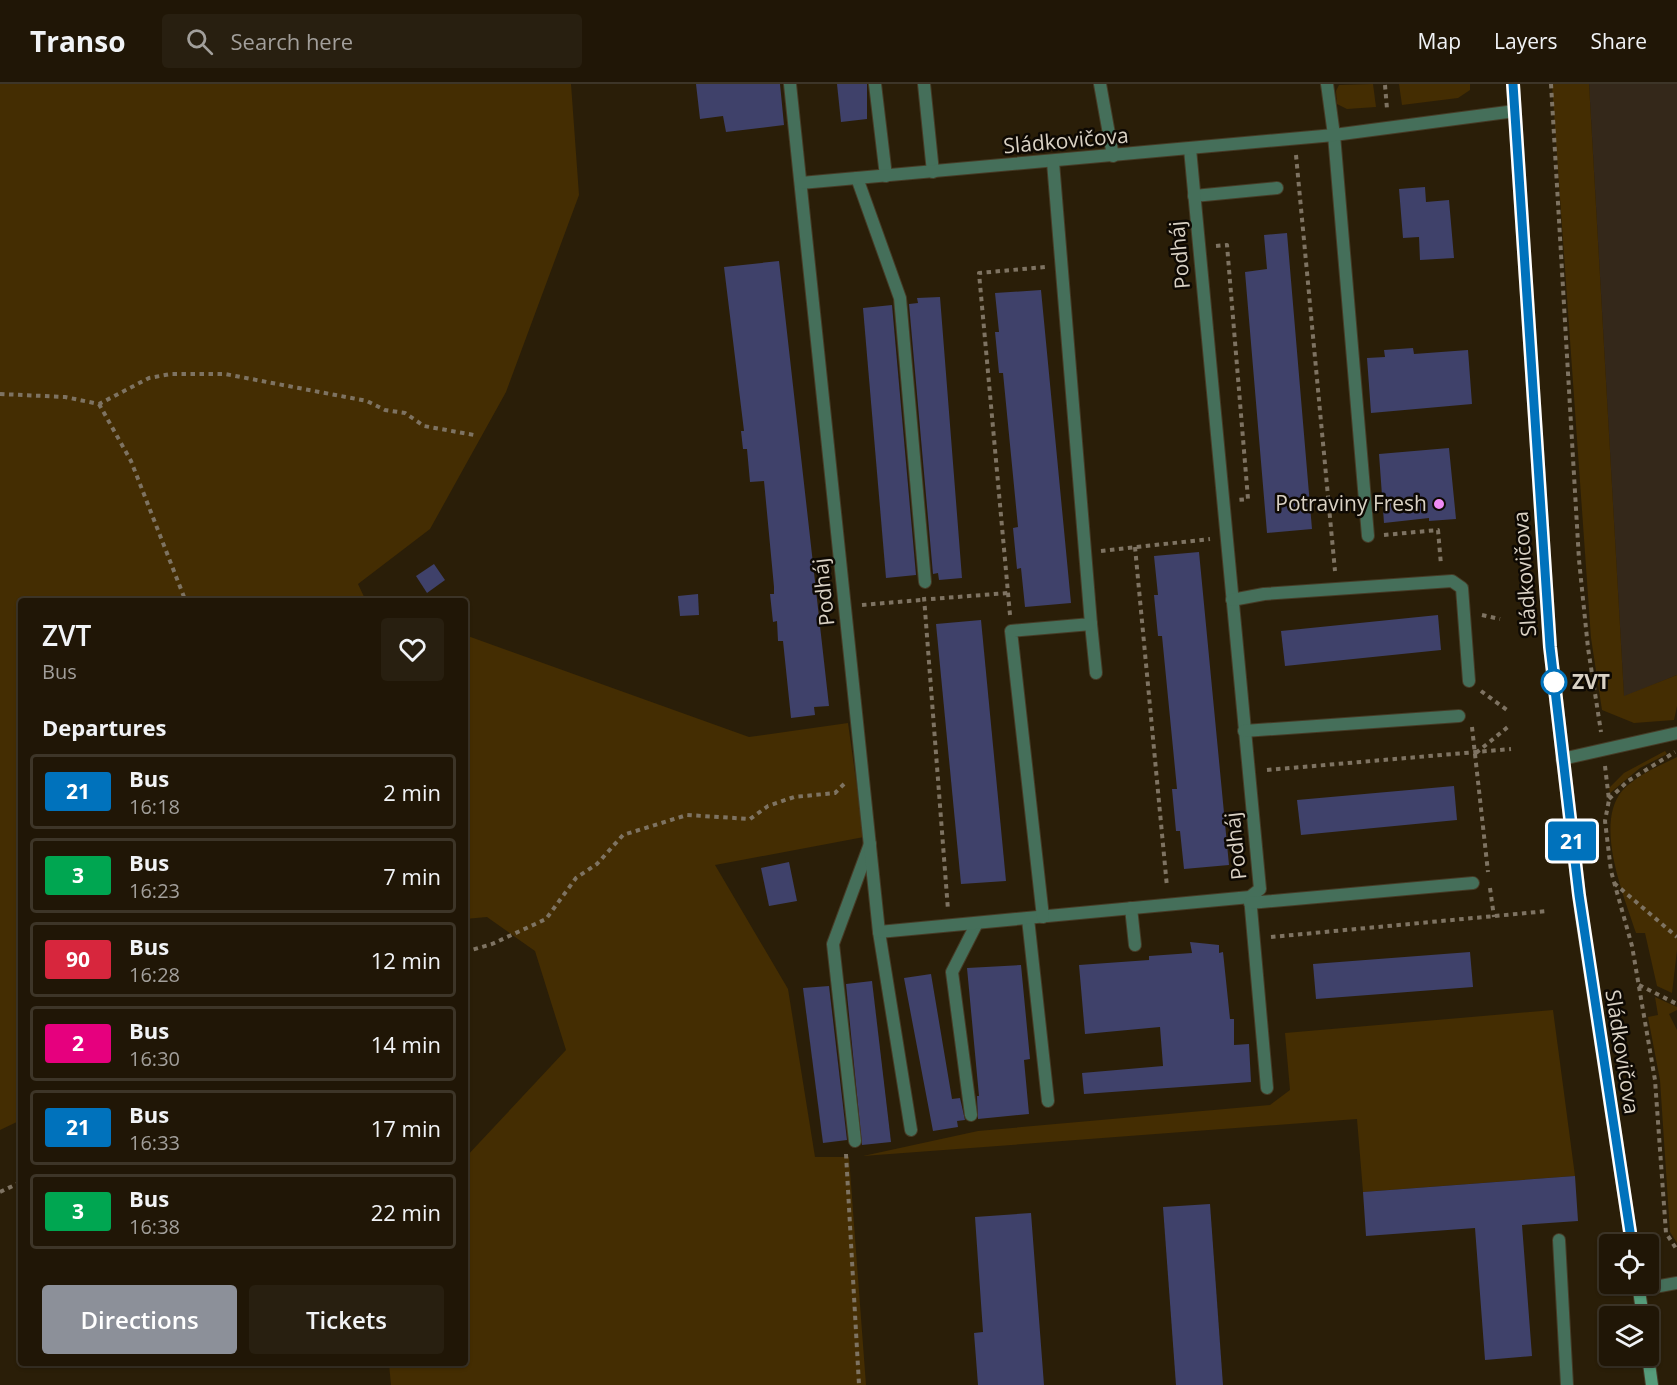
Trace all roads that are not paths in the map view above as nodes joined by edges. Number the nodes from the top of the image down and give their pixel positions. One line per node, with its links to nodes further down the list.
1 (790, 84): 15 (street, Podháj)
2 (875, 84): 13 (street)
3 (924, 84): 12 (street)
4 (1100, 84): 10 (street)
5 (1328, 84): 8 (street)
6 (1513, 84): 7 (main road, Sládkovičova)
7 (1515, 111): 8 (street, Sládkovičova); 27 (main road, Sládkovičova)
8 (1334, 135): 9 (street, Sládkovičova); 18 (street)
9 (1190, 149): 10 (street, Sládkovičova); 17 (street, Podháj)
10 (1113, 156): 11 (street, Sládkovičova)
11 (1053, 162): 12 (street, Sládkovičova); 21 (street)
12 (933, 172): 13 (street, Sládkovičova)
13 (886, 176): 14 (street, Sládkovičova)
14 (856, 178): 15 (street, Sládkovičova); 19 (street)
15 (801, 183): 28 (street, Podháj)
16 (1277, 188): 17 (street)
17 (1194, 196): 20 (street, Podháj)
18 (1368, 536)
19 (925, 582)
20 (1232, 600): 23 (street); 25 (street, Podháj)
21 (1091, 624): 22 (street); 32 (street)
22 (1096, 673)
23 (1469, 681)
24 (1465, 717): 25 (street)
25 (1244, 731): 30 (street, Podháj)
26 (1676, 734): 27 (street)
27 (1562, 759): 42 (main road, Sládkovičova)
28 (870, 844): 35 (street, Podháj); 41 (street)
29 (1473, 883): 30 (street)
30 (1250, 900): 31 (street, Podháj); 37 (street)
31 (1131, 908): 32 (street, Podháj); 36 (street)
32 (1043, 917): 33 (street, Podháj)
33 (1028, 919): 34 (street, Podháj); 38 (street)
34 (977, 923): 35 (street, Podháj); 39 (street)
35 (879, 932): 40 (street)
36 (1135, 945)
37 (1267, 1088)
38 (1048, 1101)
39 (971, 1115)
40 (911, 1130)
41 (855, 1141)
42 (1630, 1234)
43 (1559, 1240): 47 (street)
44 (1677, 1283): 45 (street)
45 (1659, 1285)
46 (1649, 1366): 48 (main road)
47 (1568, 1385)
48 (1652, 1385)

